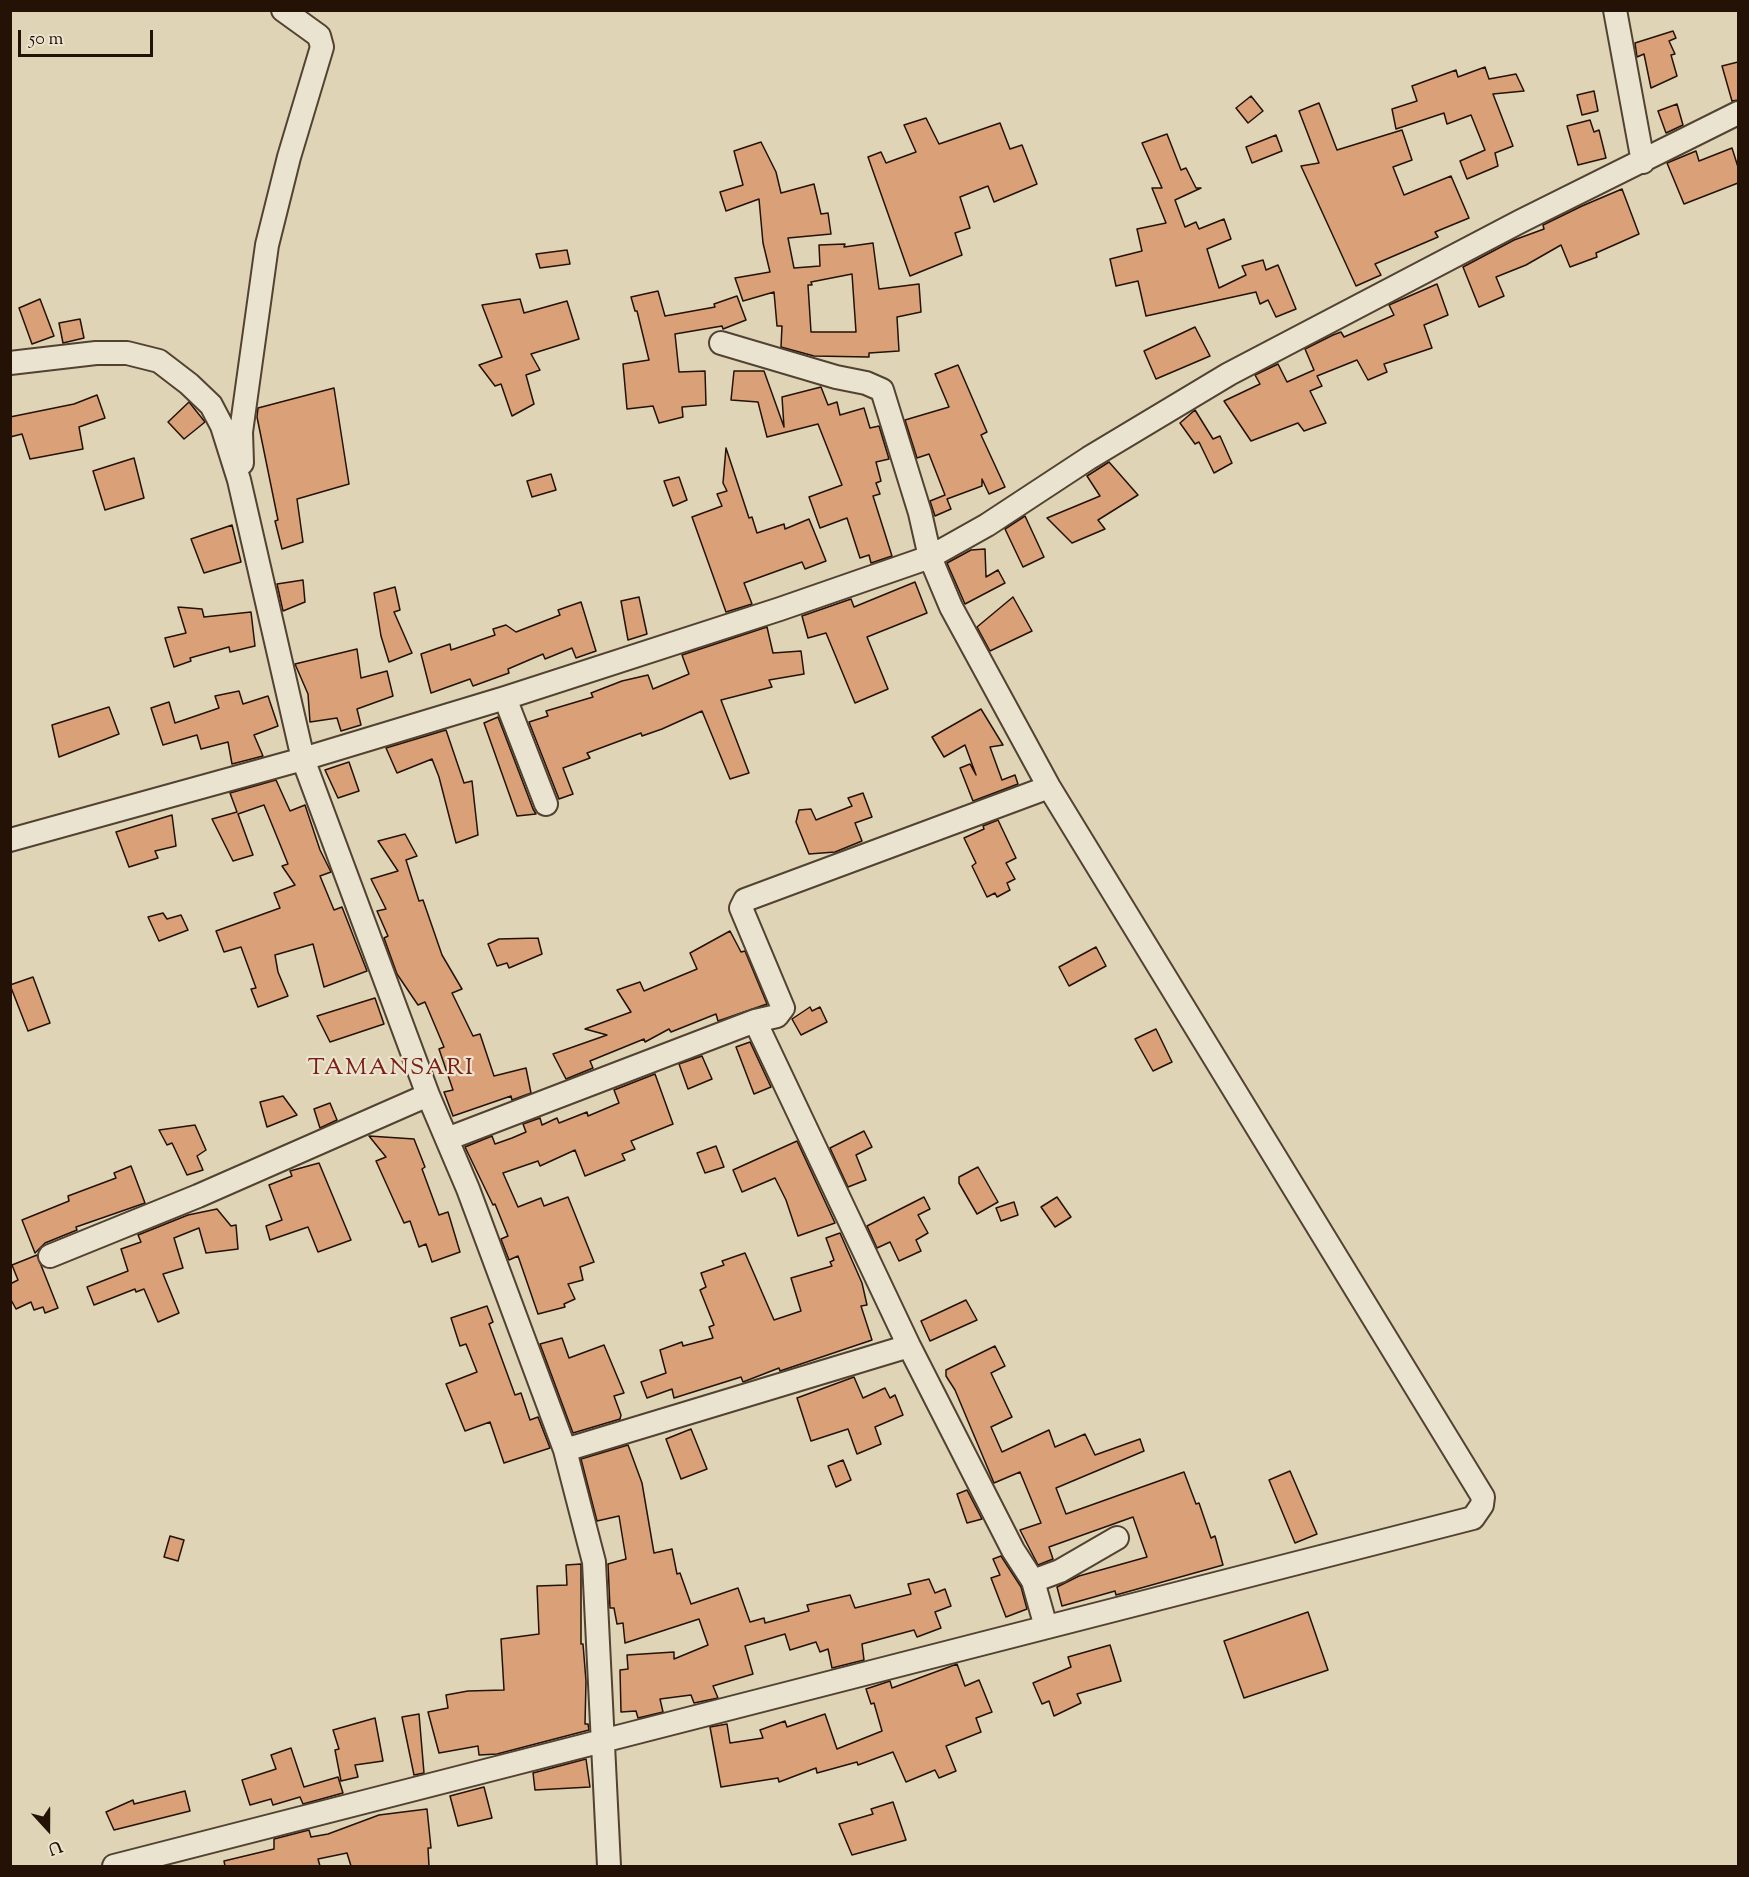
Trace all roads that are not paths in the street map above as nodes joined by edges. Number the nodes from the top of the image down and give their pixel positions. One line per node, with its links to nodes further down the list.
1 (283, 10): 7 (street)
2 (1615, 10): 4 (street)
3 (1738, 113): 4 (street)
4 (1643, 162): 8 (street)
5 (721, 344): 8 (street)
6 (10, 363): 7 (street)
7 (239, 480): 10 (street)
8 (930, 557): 9 (street); 11 (street)
9 (506, 698): 10 (street); 12 (street)
10 (303, 759): 13 (street); 15 (street)
11 (1049, 787): 14 (street); 22 (street)
12 (546, 804)
13 (10, 840)
14 (755, 1021): 16 (street); 18 (street)
15 (429, 1095): 16 (street); 17 (street)
16 (447, 1139): 19 (street)
17 (50, 1256)
18 (909, 1346): 19 (street); 21 (street)
19 (565, 1450): 23 (street)
20 (1117, 1538): 21 (street)
21 (1033, 1581): 22 (street)
22 (1046, 1627): 23 (street)
23 (604, 1739): 24 (street); 25 (street)
24 (114, 1866)
25 (609, 1866)

